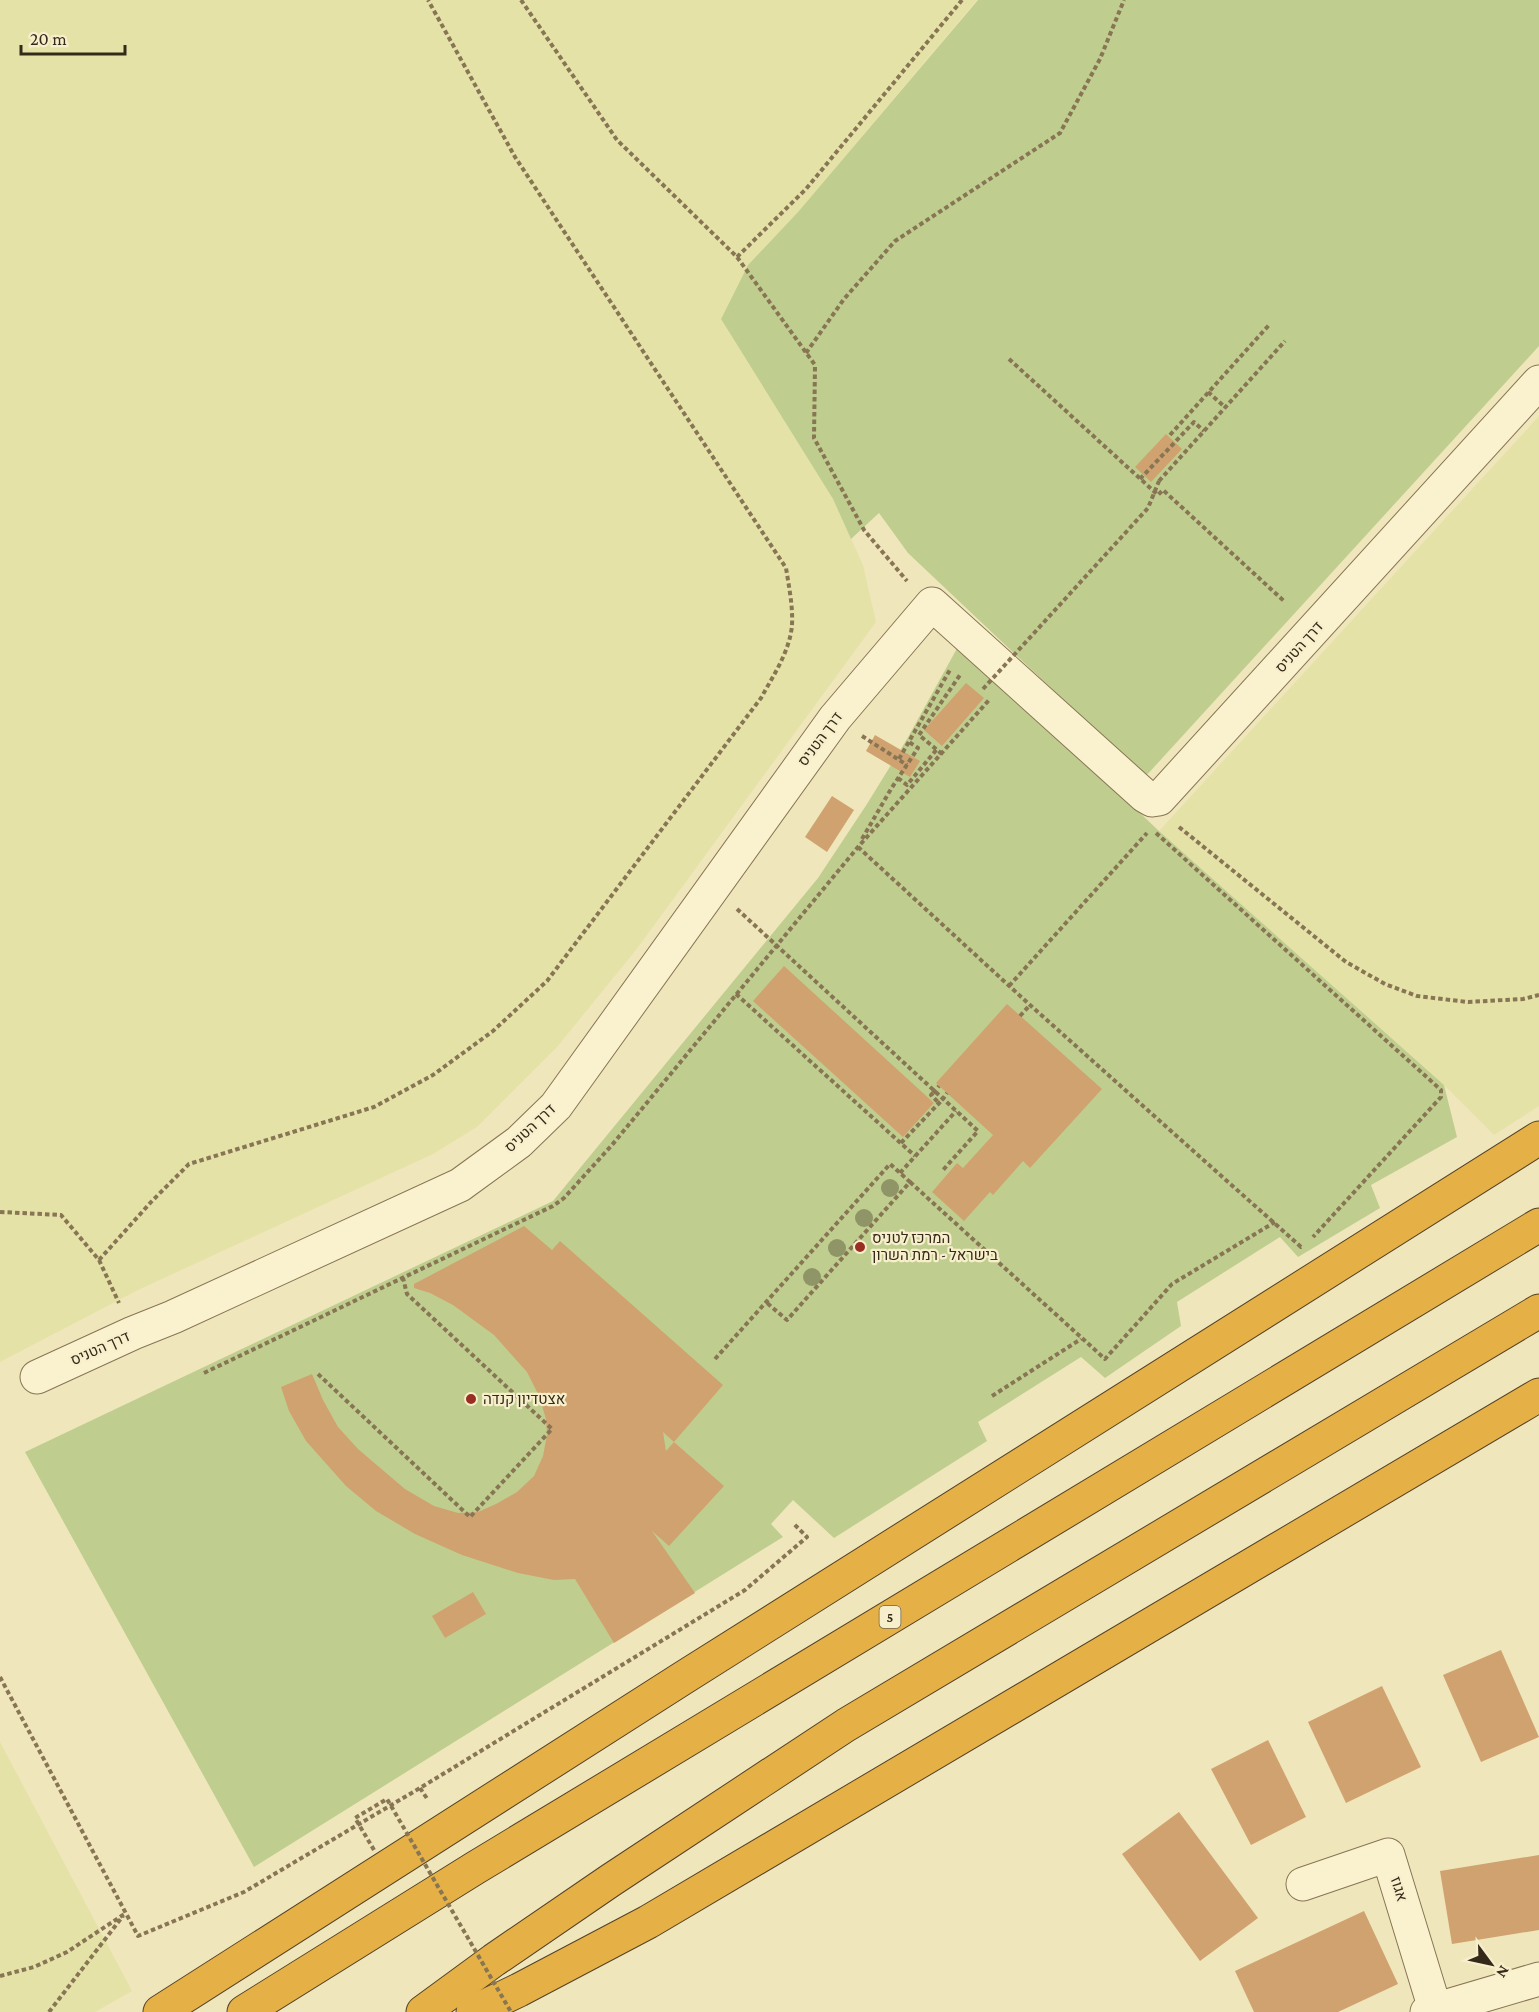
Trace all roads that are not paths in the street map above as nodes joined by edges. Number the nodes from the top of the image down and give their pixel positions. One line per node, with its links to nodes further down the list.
1 (1539, 382): 5 (street, דרך הטניס)
2 (1539, 1138): 10 (highway)
3 (1539, 1226): 11 (highway, 5)
4 (1539, 1311): 12 (highway)
5 (37, 1377)
6 (1539, 1395): 13 (highway)
7 (1304, 1884): 9 (street, אגוז)
8 (1539, 1979): 9 (street)
9 (1431, 2010)
10 (160, 2012)
11 (244, 2012)
12 (423, 2012)
13 (473, 2012)

